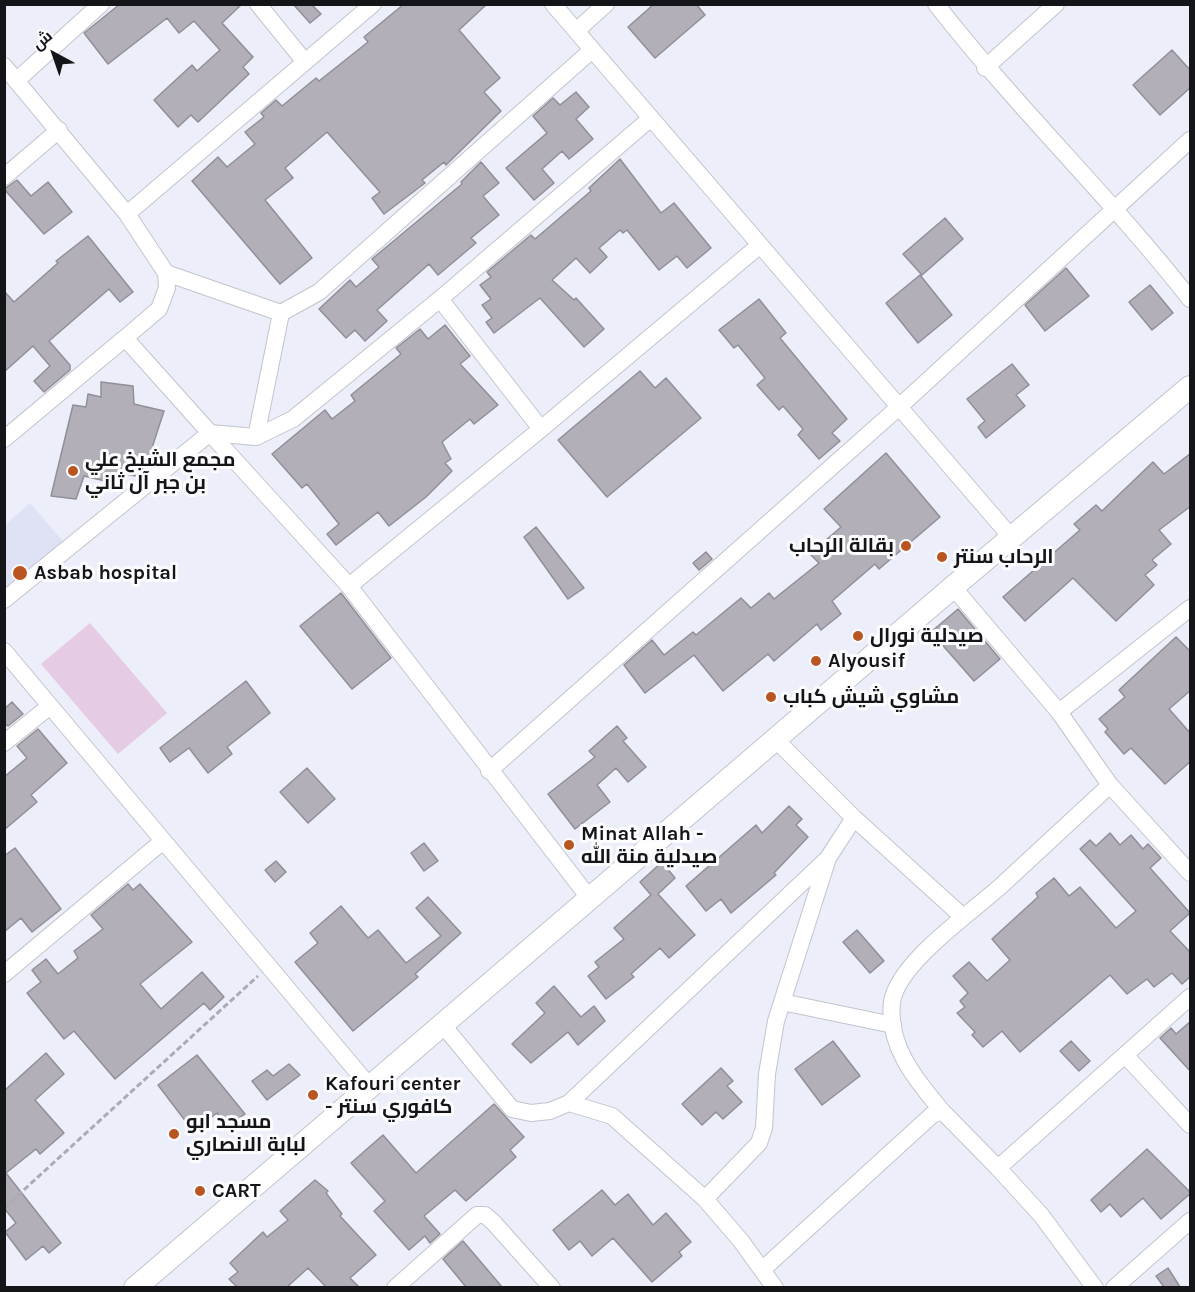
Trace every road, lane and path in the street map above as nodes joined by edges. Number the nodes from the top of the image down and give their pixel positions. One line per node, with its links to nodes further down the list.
1 (101, 4): 13 (street)
2 (258, 4): 10 (street)
3 (373, 4): 10 (street)
4 (553, 4): 8 (street)
5 (606, 4): 8 (street)
6 (936, 4): 12 (street)
7 (1056, 4): 12 (street)
8 (576, 31): 9 (street)
9 (592, 50): 14 (street); 24 (street)
10 (305, 62): 19 (street)
11 (4, 66): 13 (street)
12 (986, 68): 18 (street)
13 (16, 81): 15 (street)
14 (651, 118): 20 (street); 22 (street)
15 (58, 130): 17 (street); 19 (street)
16 (1191, 140): 18 (street)
17 (4, 177)
18 (1116, 211): 23 (street); 27 (street)
19 (127, 214): 21 (street)
20 (760, 245): 27 (street); 28 (street)
21 (166, 273): 24 (street); 25 (street)
22 (440, 299): 28 (street); 30 (street)
23 (1191, 299)
24 (281, 313): 30 (street)
25 (125, 338): 29 (street); 31 (street)
26 (1191, 387): 32 (street)
27 (899, 407): 32 (street); 42 (street)
28 (541, 429): 33 (street)
29 (210, 433): 30 (street); 33 (street); 35 (street)
30 (256, 437)
31 (4, 439)
32 (1011, 537): 34 (street)
33 (349, 586): 42 (street)
34 (953, 587): 39 (street); 40 (street)
35 (4, 600)
36 (1191, 608): 39 (street)
37 (4, 651): 38 (street)
38 (50, 706): 41 (street); 45 (street)
39 (1059, 712): 43 (street)
40 (776, 740): 44 (street); 48 (street)
41 (4, 743)
42 (489, 771): 48 (street)
43 (1110, 785): 47 (street); 49 (street)
44 (854, 818): 46 (street); 49 (street)
45 (164, 841): 50 (street); 51 (street)
46 (828, 858): 53 (street); 58 (street)
47 (1188, 865)
48 (590, 899): 54 (street)
49 (962, 916): 55 (street)
50 (269, 966): 57 (street); 63 (path)
51 (4, 974)
52 (1191, 997): 56 (street)
53 (782, 1002): 55 (street); 62 (street)
54 (442, 1024): 57 (street); 58 (street)
55 (893, 1025): 59 (street)
56 (1125, 1055): 60 (street); 61 (street)
57 (370, 1087): 66 (street)
58 (569, 1103): 62 (street)
59 (942, 1111): 61 (street); 65 (street)
60 (1191, 1125)
61 (998, 1168): 70 (street)
62 (705, 1199): 65 (street)
63 (4, 1208)
64 (1191, 1221): 71 (street)
65 (762, 1270): 69 (street)
66 (135, 1287)
67 (395, 1287): 68 (street)
68 (552, 1287)
69 (775, 1287)
70 (1095, 1287)
71 (1114, 1287)

